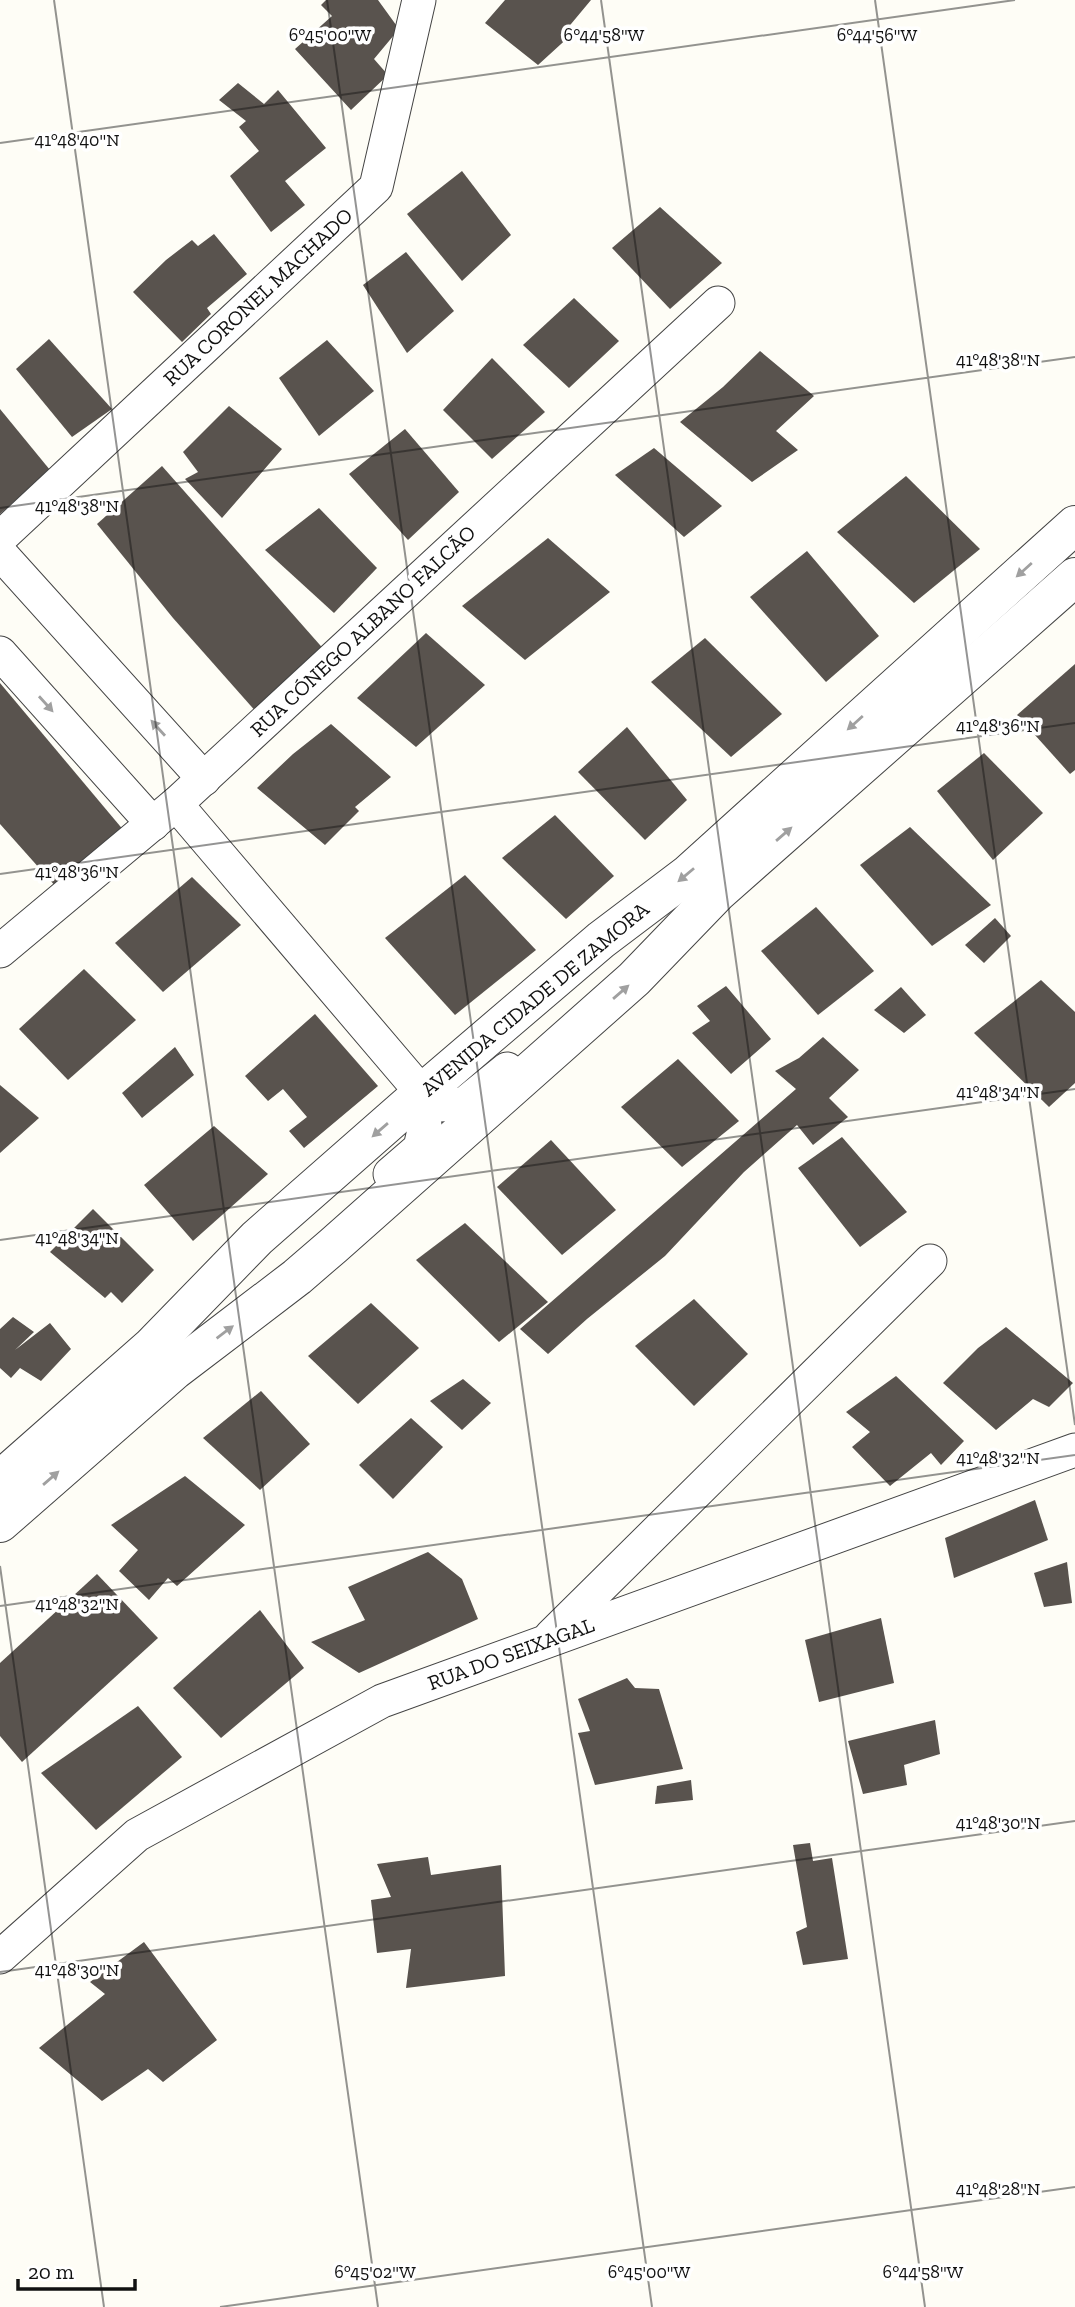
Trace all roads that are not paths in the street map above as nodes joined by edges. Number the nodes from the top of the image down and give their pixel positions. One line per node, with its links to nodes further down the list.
1 (419, 0): 4 (street, RUA CORONEL MACHADO)
2 (718, 303): 8 (street, RUA CÓNEGO ALBANO FALCÃO)
3 (1075, 524): 12 (street, AVENIDA CIDADE DE ZAMORA, one-way to 12)
4 (0, 538)
5 (0, 552): 8 (street, one-way to 5)
6 (1075, 577): 11 (street, AVENIDA CIDADE DE ZAMORA, one-way to 6)
7 (0, 653): 9 (street, one-way to 9)
8 (204, 779): 9 (street, RUA CÓNEGO ALBANO FALCÃO)
9 (165, 814): 10 (street, RUA CÓNEGO ALBANO FALCÃO); 12 (street)
10 (0, 951)
11 (584, 1024): 12 (street); 13 (street, AVENIDA CIDADE DE ZAMORA)
12 (422, 1093): 13 (street); 16 (street, AVENIDA CIDADE DE ZAMORA, one-way to 16)
13 (333, 1246): 17 (street, AVENIDA CIDADE DE ZAMORA, one-way to 13)
14 (930, 1261): 18 (street)
15 (1075, 1450): 18 (street, RUA DO SEIXAGAL)
16 (0, 1479)
17 (0, 1523)
18 (544, 1642): 19 (street, RUA DO SEIXAGAL)
19 (0, 1957)

